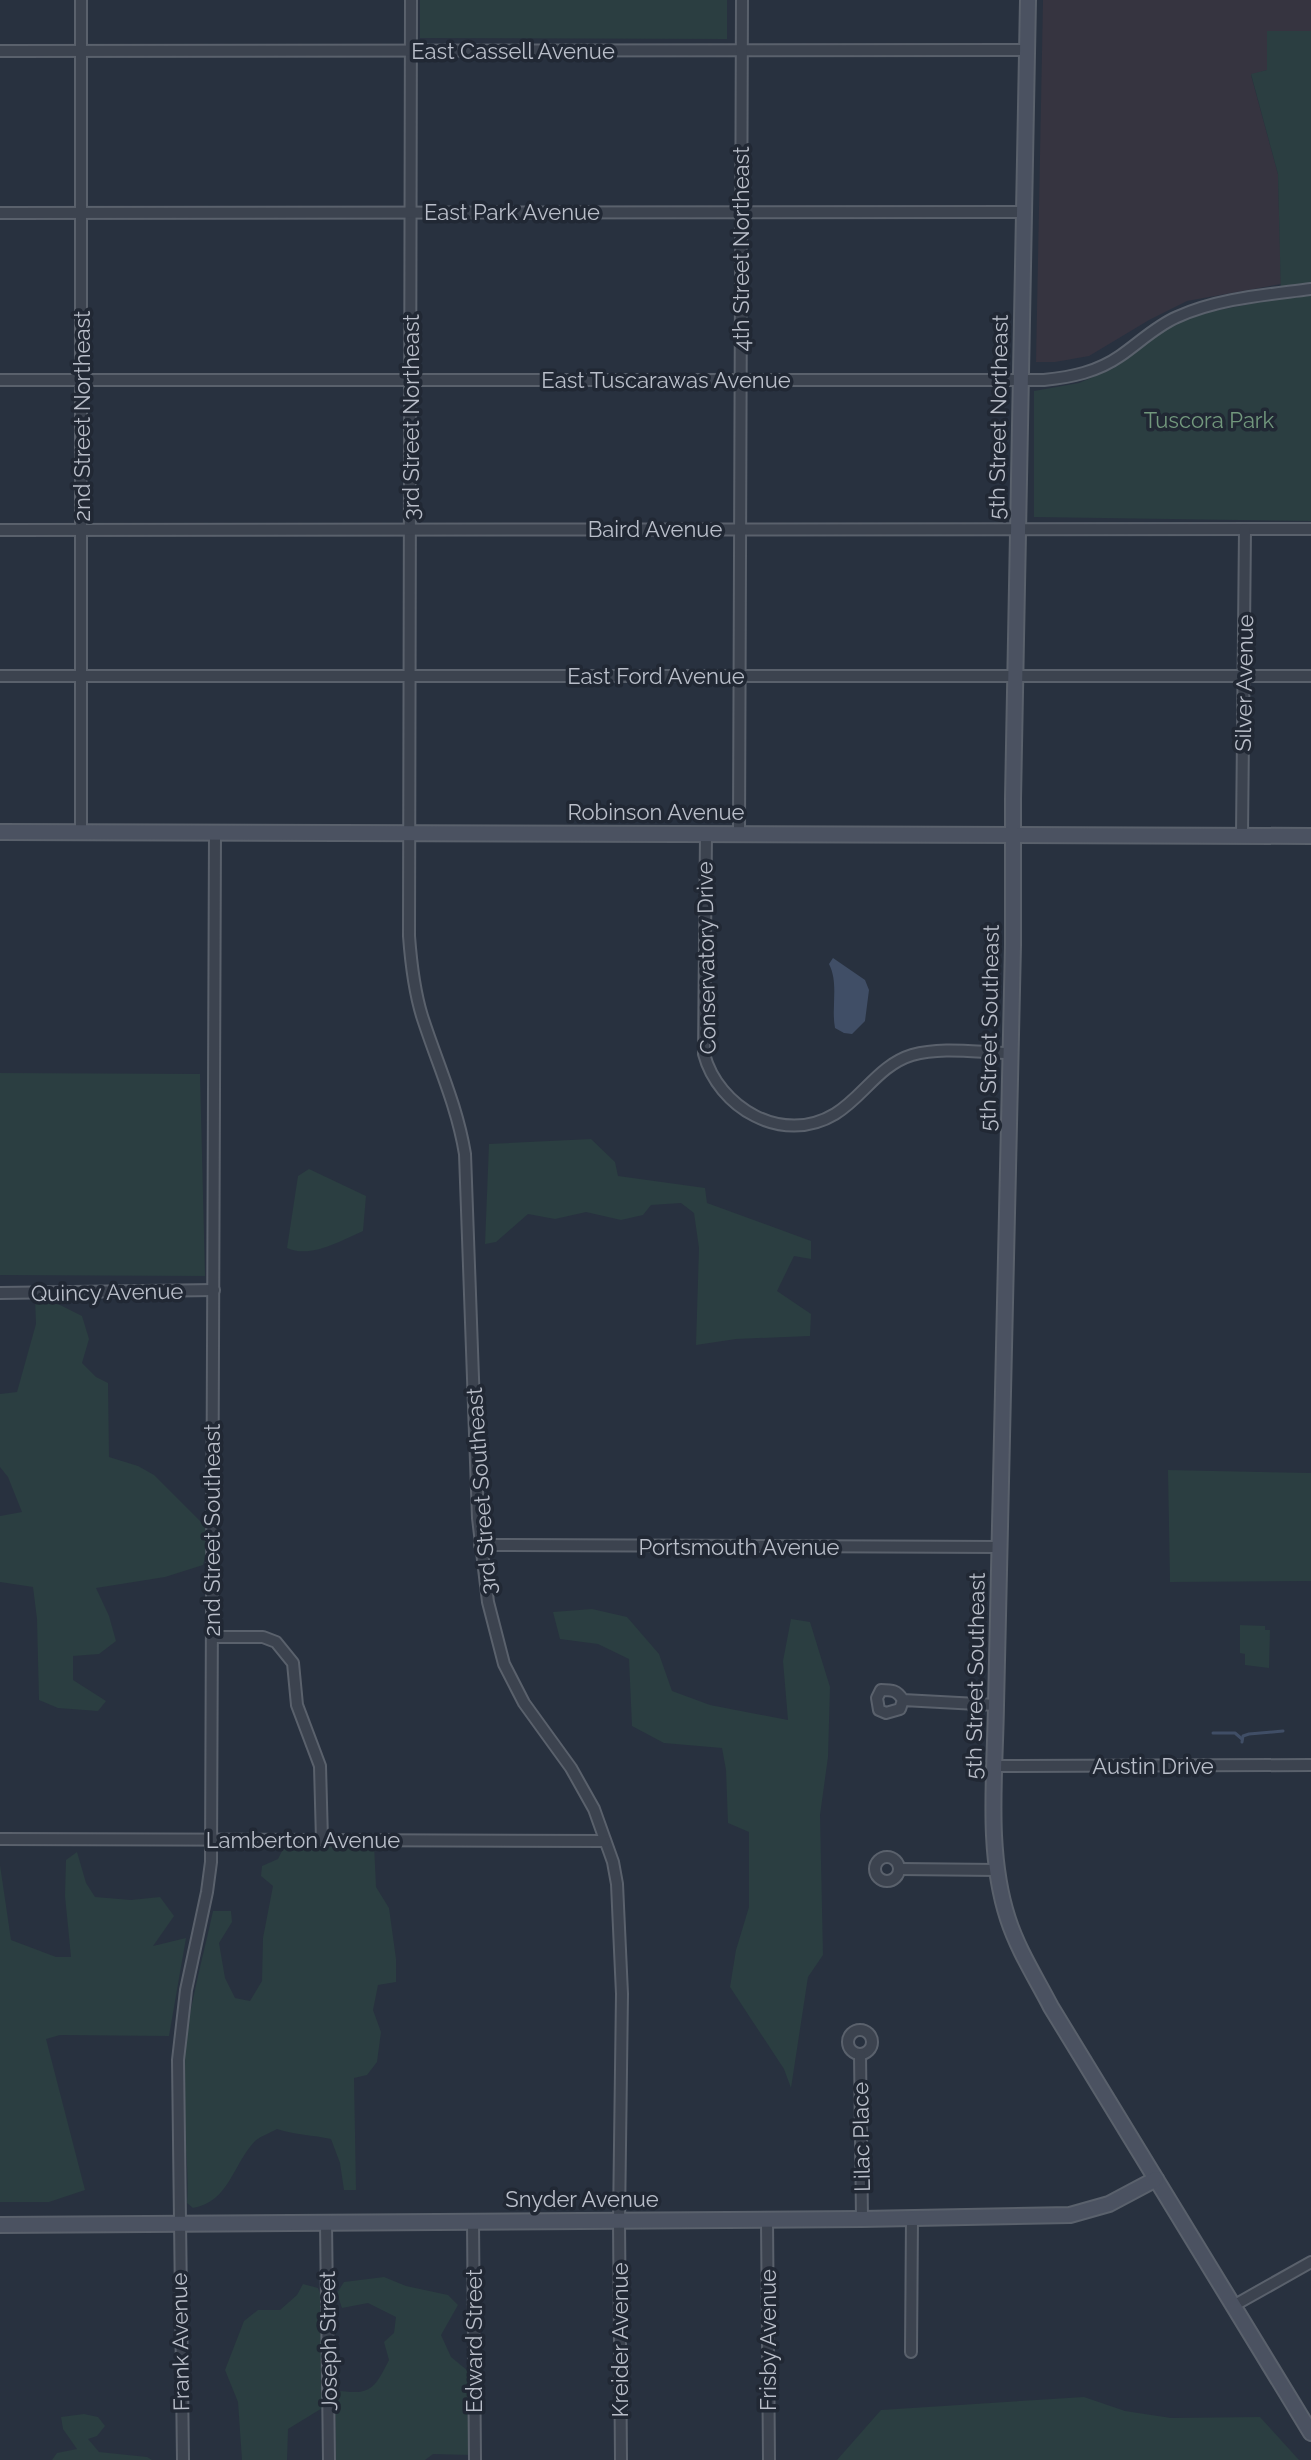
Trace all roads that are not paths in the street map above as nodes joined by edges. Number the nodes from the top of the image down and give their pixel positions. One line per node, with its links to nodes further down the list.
1 (81, 0): 7 (street, 2nd Street Northeast)
2 (411, 0): 8 (street, 3rd Street Northeast)
3 (742, 0): 9 (street, 4th Street Northeast)
4 (1028, 0): 5 (main road, 5th Street Northeast)
5 (1026, 50): 9 (street, East Cassell Avenue); 12 (main road, 5th Street Northeast)
6 (0, 51): 7 (street, East Cassell Avenue)
7 (82, 51): 8 (street, East Cassell Avenue); 14 (street, 2nd Street Northeast)
8 (411, 51): 9 (street, East Cassell Avenue); 10 (street, 3rd Street Northeast)
9 (742, 51): 11 (street, 4th Street Northeast)
10 (412, 212): 11 (street, East Park Avenue); 14 (street, East Park Avenue); 18 (street, 3rd Street Northeast)
11 (741, 212): 12 (street, East Park Avenue); 19 (street, 4th Street Northeast)
12 (1024, 212): 20 (main road, 5th Street Northeast)
13 (0, 213): 14 (street, East Park Avenue)
14 (82, 213): 17 (street, 2nd Street Northeast)
15 (1311, 289): 20 (street, East Tuscarawas Avenue)
16 (0, 380): 17 (street, East Tuscarawas Avenue)
17 (81, 380): 18 (street, East Tuscarawas Avenue); 27 (street, 2nd Street Northeast)
18 (411, 380): 19 (street, East Tuscarawas Avenue); 21 (street, 3rd Street Northeast)
19 (740, 380): 20 (street, East Tuscarawas Avenue); 22 (street, 4th Street Northeast)
20 (1020, 380): 23 (main road, 5th Street Northeast)
21 (411, 529): 22 (street, Baird Avenue); 27 (street, Baird Avenue); 30 (street, 3rd Street Northeast)
22 (739, 529): 23 (street, Baird Avenue); 31 (street, 4th Street Northeast)
23 (1018, 529): 24 (street, Baird Avenue); 32 (main road, 5th Street Northeast)
24 (1245, 529): 25 (street, Baird Avenue); 33 (street, Silver Avenue)
25 (1311, 529)
26 (0, 530): 27 (street, Baird Avenue)
27 (81, 530): 29 (street, 2nd Street Northeast)
28 (0, 676): 29 (street, East Ford Avenue)
29 (81, 676): 30 (street, East Ford Avenue); 36 (street, 2nd Street Northeast)
30 (411, 676): 31 (street, East Ford Avenue); 38 (street, 3rd Street Northeast)
31 (741, 676): 32 (street, East Ford Avenue); 40 (street, 4th Street Northeast)
32 (1016, 676): 33 (street, East Ford Avenue); 41 (main road, 5th Street Northeast)
33 (1243, 676): 34 (street, East Ford Avenue); 42 (street, Silver Avenue)
34 (1311, 676)
35 (0, 832): 36 (main road, Robinson Avenue)
36 (81, 832): 37 (main road, Robinson Avenue)
37 (215, 832): 38 (main road, Robinson Avenue); 45 (street, 2nd Street Southeast)
38 (410, 834): 39 (main road, Robinson Avenue); 47 (street, 3rd Street Southeast)
39 (706, 834): 40 (main road, Robinson Avenue); 44 (street, Conservatory Drive)
40 (739, 834): 41 (main road, Robinson Avenue)
41 (1014, 835): 42 (main road, Robinson Avenue); 44 (main road, 5th Street Southeast)
42 (1242, 836): 43 (main road, Robinson Avenue)
43 (1311, 836)
44 (1011, 1053): 48 (main road, 5th Street Southeast)
45 (214, 1290): 46 (street, Quincy Avenue); 49 (street, 2nd Street Southeast)
46 (0, 1293)
47 (480, 1545): 48 (street, Portsmouth Avenue); 57 (street, 3rd Street Southeast)
48 (999, 1547): 51 (main road, 5th Street Southeast)
49 (212, 1637): 55 (street, 2nd Street Southeast); 56 (street)
50 (903, 1700): 51 (street)
51 (996, 1705): 53 (main road, 5th Street Southeast)
52 (1311, 1765): 53 (street, Austin Drive)
53 (995, 1766): 59 (main road, 5th Street Southeast)
54 (0, 1839): 55 (street, Lamberton Avenue)
55 (211, 1839): 56 (street, Lamberton Avenue); 68 (street, 2nd Street Southeast)
56 (322, 1840): 57 (street, Lamberton Avenue)
57 (605, 1841): 65 (street, 3rd Street Southeast)
58 (900, 1869): 59 (street)
59 (997, 1870): 61 (main road, 5th Street Southeast)
60 (860, 2054): 63 (street, Lilac Place)
61 (1156, 2179): 62 (main road, Snyder Avenue); 71 (main road, 5th Street Southeast)
62 (912, 2218): 63 (main road, Snyder Avenue); 72 (street)
63 (862, 2219): 64 (main road, Snyder Avenue)
64 (767, 2220): 65 (main road, Snyder Avenue); 78 (street, Frisby Avenue)
65 (619, 2221): 66 (main road, Snyder Avenue); 77 (street, Kreider Avenue)
66 (473, 2222): 67 (main road, Snyder Avenue); 76 (street, Edward Street)
67 (326, 2223): 68 (main road, Snyder Avenue); 75 (street, Joseph Street)
68 (178, 2224): 69 (main road, Snyder Avenue); 74 (street, Frank Avenue)
69 (0, 2225)
70 (1311, 2262): 71 (street)
71 (1233, 2306): 73 (main road, 5th Street Southeast)
72 (911, 2352)
73 (1311, 2433)
74 (183, 2460)
75 (329, 2460)
76 (475, 2460)
77 (621, 2460)
78 (769, 2460)

